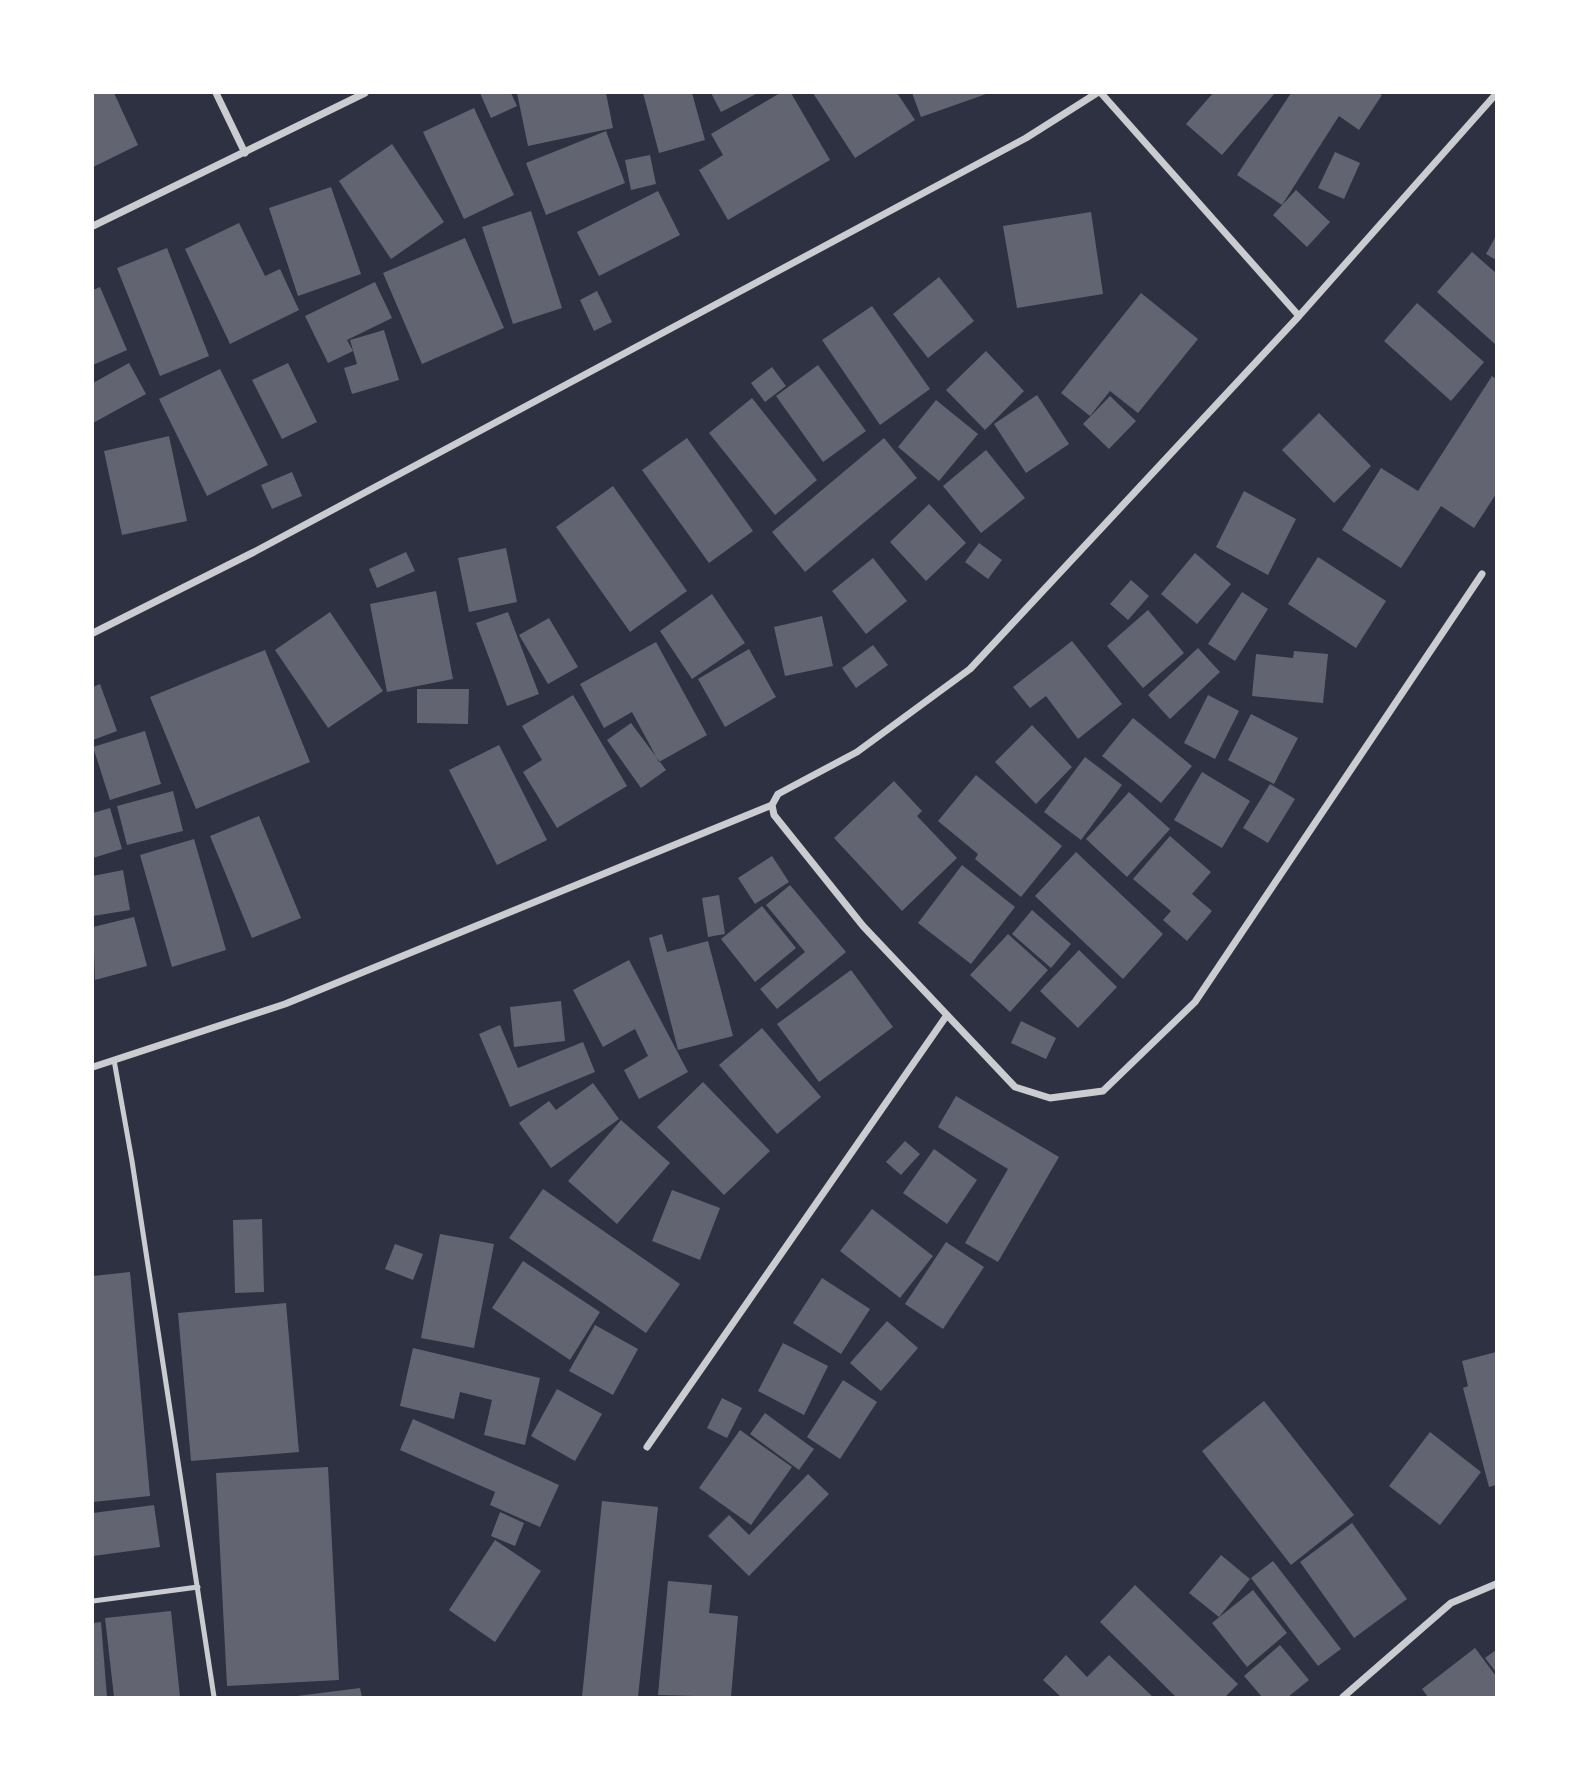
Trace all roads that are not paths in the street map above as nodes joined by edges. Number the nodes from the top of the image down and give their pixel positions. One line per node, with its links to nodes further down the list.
1 (216, 93): 5 (street)
2 (365, 93): 5 (street)
3 (1099, 93): 7 (street); 9 (street)
4 (1496, 94): 7 (street)
5 (245, 153): 6 (street)
6 (93, 226)
7 (1299, 316): 10 (street)
8 (1482, 574): 11 (street)
9 (93, 633)
10 (772, 805): 11 (street); 12 (street)
11 (947, 1015): 14 (street)
12 (114, 1060): 13 (street); 16 (lane)
13 (93, 1067)
14 (647, 1447)
15 (1496, 1584): 19 (street)
16 (198, 1587): 17 (lane); 18 (lane)
17 (93, 1601)
18 (214, 1697)
19 (1343, 1697)

